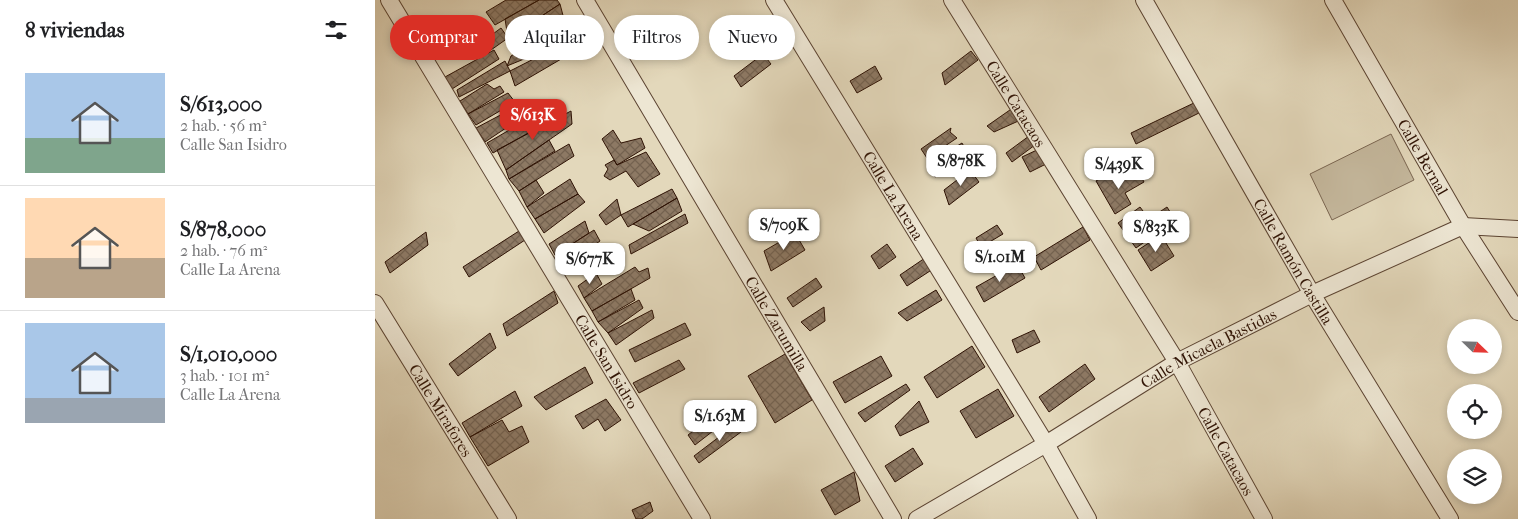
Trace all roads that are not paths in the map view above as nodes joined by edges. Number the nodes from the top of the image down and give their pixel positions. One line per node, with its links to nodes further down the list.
1 (389, 0): 15 (street, Calle San Isidro)
2 (585, 0): 16 (street, Calle Zarumilla)
3 (774, 0): 13 (street, Calle La Arena)
4 (952, 0): 12 (street, Calle Catacaos)
5 (1145, 0): 9 (street, Calle Ramón Castilla)
6 (1333, 0): 7 (street, Calle Bernal)
7 (1463, 226): 8 (street, Calle Micaela Bastidas); 9 (street, Calle Micaela Bastidas); 11 (street, Calle Bernal)
8 (1518, 229)
9 (1312, 294): 12 (street, Calle Micaela Bastidas); 20 (street, Calle Ramón Castilla)
10 (375, 303): 14 (street, Calle Mirafores)
11 (1518, 312)
12 (1177, 362): 13 (street, Calle Micaela Bastidas); 19 (street, Calle Catacaos)
13 (1046, 444): 17 (street, Calle Micaela Bastidas); 18 (street, Calle La Arena)
14 (508, 519)
15 (702, 519)
16 (893, 519)
17 (917, 519)
18 (1088, 519)
19 (1264, 519)
20 (1450, 519)

